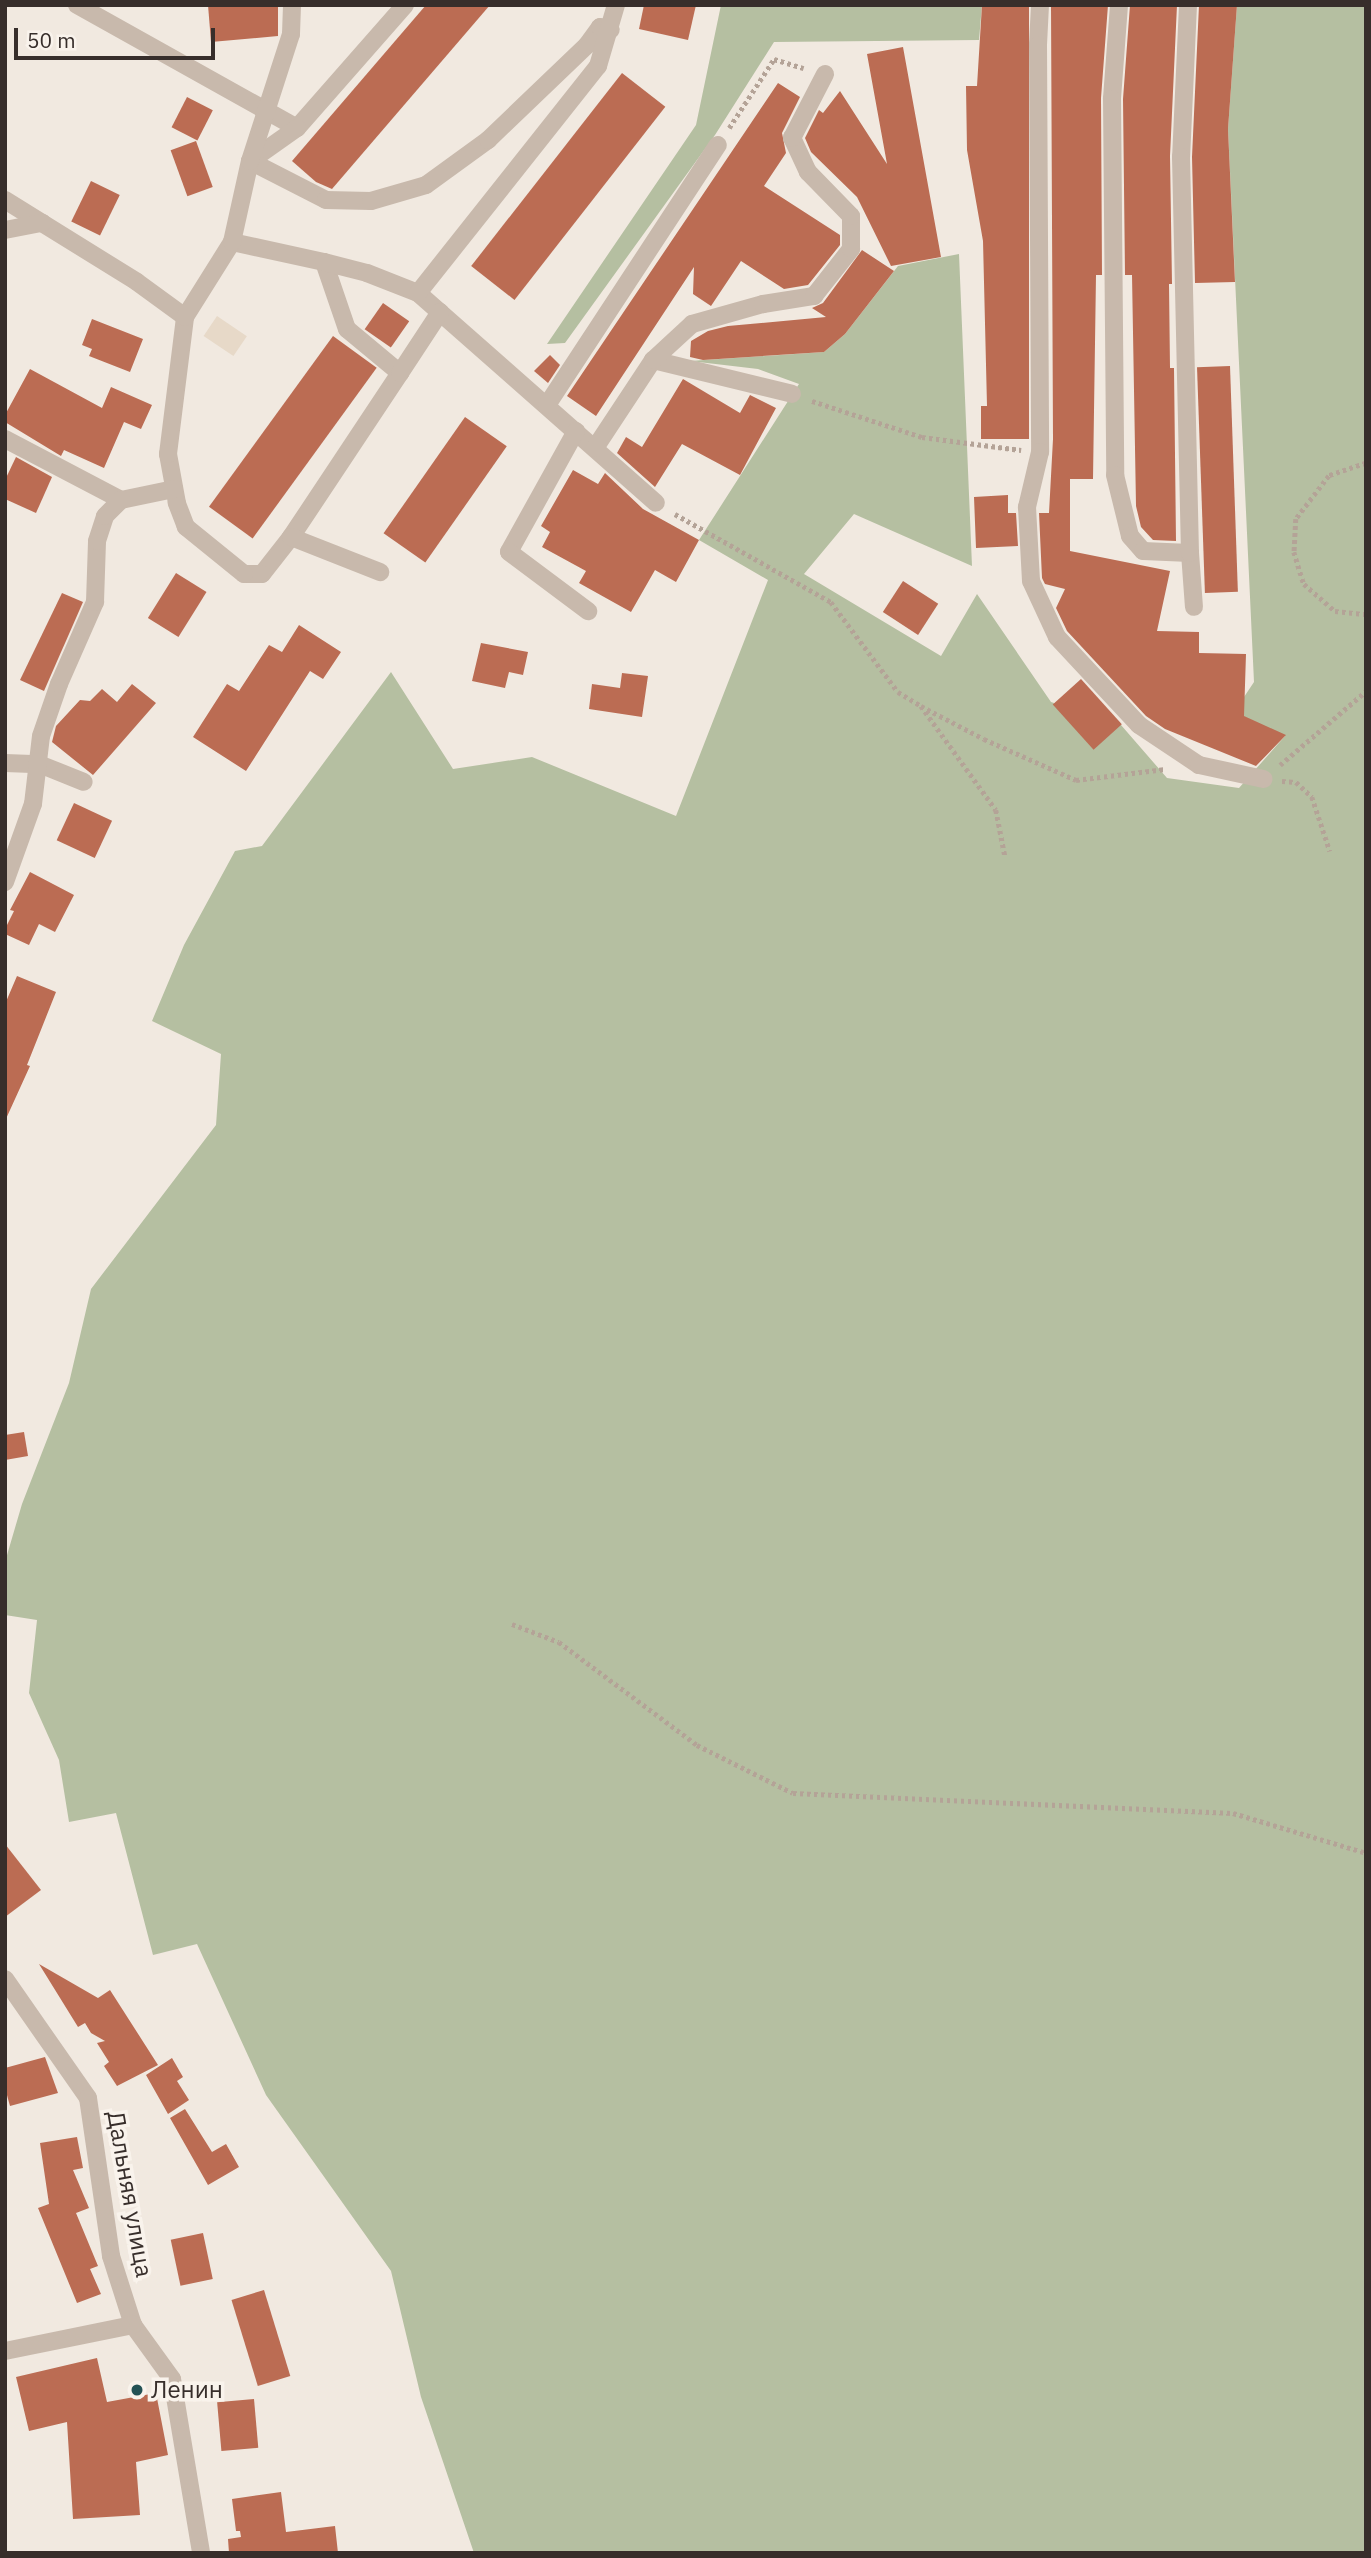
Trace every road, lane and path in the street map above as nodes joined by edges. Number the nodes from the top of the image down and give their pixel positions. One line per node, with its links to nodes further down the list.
1 (292, 5): 10 (street)
2 (405, 5): 11 (street)
3 (616, 5): 8 (street)
4 (1040, 5): 29 (street)
5 (1119, 5): 35 (street)
6 (1188, 5): 35 (street)
7 (88, 8): 10 (street)
8 (611, 30): 13 (street); 19 (street)
9 (825, 74): 12 (path); 22 (street)
10 (267, 112): 11 (street); 13 (street)
11 (297, 128): 13 (street)
12 (718, 145): 25 (street)
13 (250, 161): 17 (street)
14 (5, 200): 15 (street)
15 (42, 223): 16 (street); 21 (street)
16 (5, 230)
17 (232, 242): 18 (street); 21 (street)
18 (324, 261): 19 (street); 23 (street)
19 (418, 293): 20 (street)
20 (440, 312): 23 (street); 25 (street)
21 (185, 317): 31 (street)
22 (653, 359): 24 (street); 28 (street)
23 (400, 373): 34 (street)
24 (792, 394): 29 (path)
25 (547, 405): 26 (street)
26 (576, 431): 28 (street); 38 (street)
27 (5, 439): 32 (street)
28 (595, 448): 33 (street)
29 (1040, 452): 44 (street)
30 (1366, 463): 39 (path)
31 (174, 489): 32 (street); 34 (street)
32 (121, 500): 43 (street)
33 (656, 503): 41 (path)
34 (291, 537): 36 (street)
35 (1190, 553): 37 (street)
36 (380, 572)
37 (1194, 607)
38 (588, 611)
39 (1366, 614)
40 (1365, 690): 45 (path)
41 (920, 706): 44 (path); 48 (path)
42 (5, 762): 43 (street)
43 (39, 764): 46 (street); 49 (street)
44 (1199, 765): 45 (street)
45 (1264, 779): 47 (path)
46 (84, 782)
47 (1330, 851)
48 (1005, 856)
49 (5, 882)
50 (512, 1624): 51 (path)
51 (1366, 1853)
52 (5, 1979): 53 (street, Дальняя улица)
53 (133, 2325): 54 (street); 55 (street, Дальняя улица)
54 (5, 2351)
55 (201, 2553)

